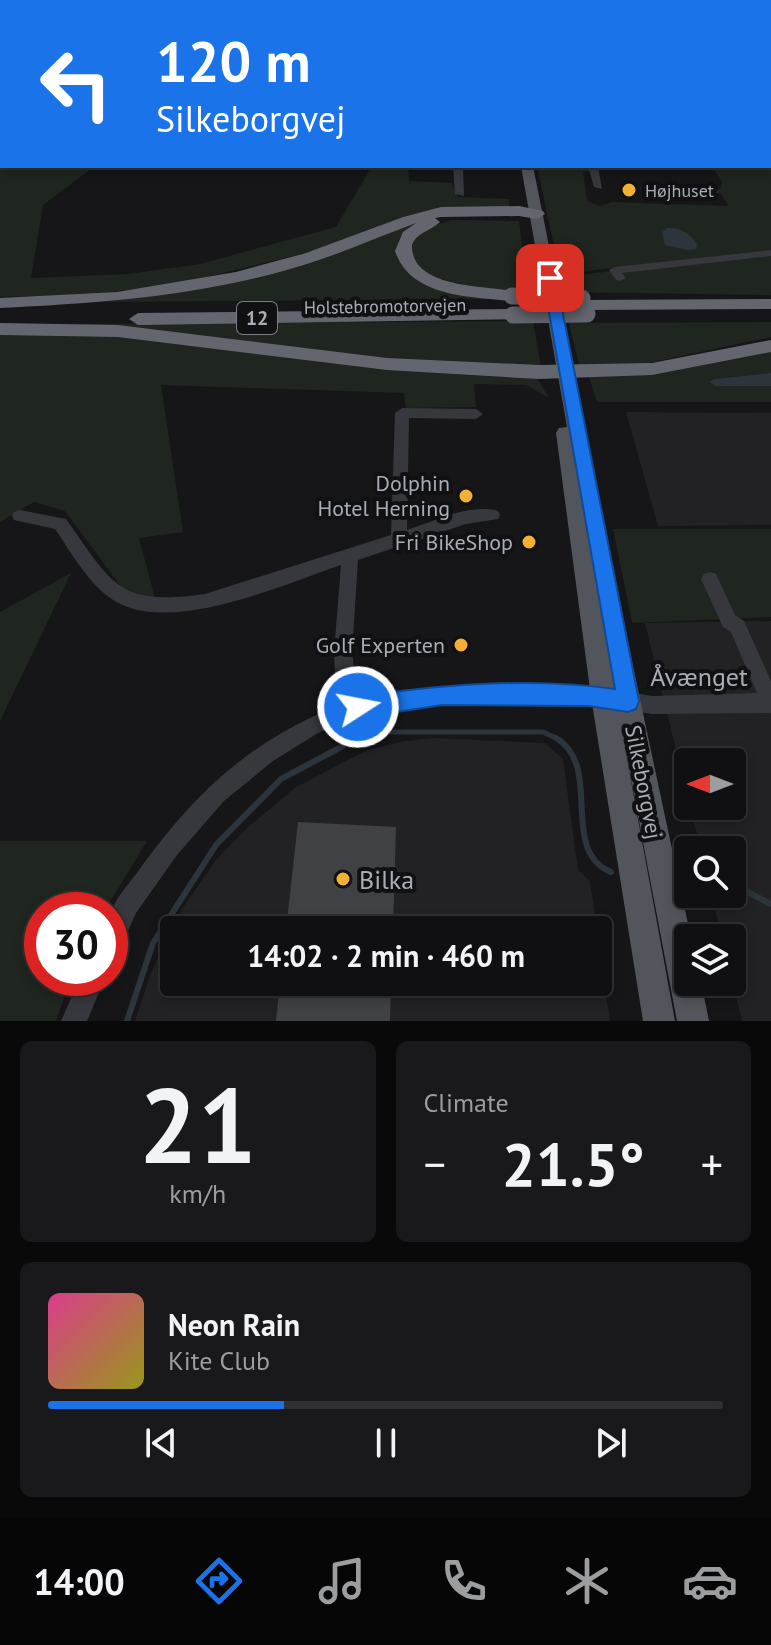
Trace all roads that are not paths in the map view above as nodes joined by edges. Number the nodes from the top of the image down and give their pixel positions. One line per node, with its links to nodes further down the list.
1 (236, 0): 2 (street)
2 (245, 0)
3 (458, 168): 8 (street)
4 (520, 168): 9 (main road, Silkeborgvej)
5 (527, 168): 9 (main road, Silkeborgvej)
6 (594, 168): 7 (street)
7 (599, 187)
8 (460, 194)
9 (531, 214): 12 (highway); 14 (highway); 21 (main road, Silkeborgvej)
10 (771, 253): 11 (street)
11 (620, 278)
12 (0, 303)
13 (771, 304): 15 (highway, Holstebromotorvejen / 12)
14 (512, 305): 15 (highway, Holstebromotorvejen / 12, bridge); 16 (highway, Holstebromotorvejen / 12); 18 (highway, Holstebromotorvejen / 12)
15 (585, 306): 17 (highway, Holstebromotorvejen / 12)
16 (0, 311)
17 (771, 314)
18 (0, 321)
19 (0, 329): 21 (highway)
20 (771, 346): 21 (highway)
21 (561, 372): 28 (main road, Silkeborgvej); 29 (main road, Silkeborgvej)
22 (476, 414): 25 (street)
23 (492, 515): 25 (street)
24 (20, 516): 26 (street)
25 (399, 539): 26 (street)
26 (350, 555): 31 (street)
27 (710, 579): 30 (street, Åvænget)
28 (603, 697): 29 (street, Åvænget); 31 (street, Åvænget); 35 (main road, Silkeborgvej)
29 (628, 701): 30 (street, Åvænget); 36 (main road, Silkeborgvej)
30 (771, 703)
31 (358, 707): 32 (street, Åvænget)
32 (128, 905)
33 (85, 996): 34 (street)
34 (74, 1021)
35 (659, 1021)
36 (693, 1021)

